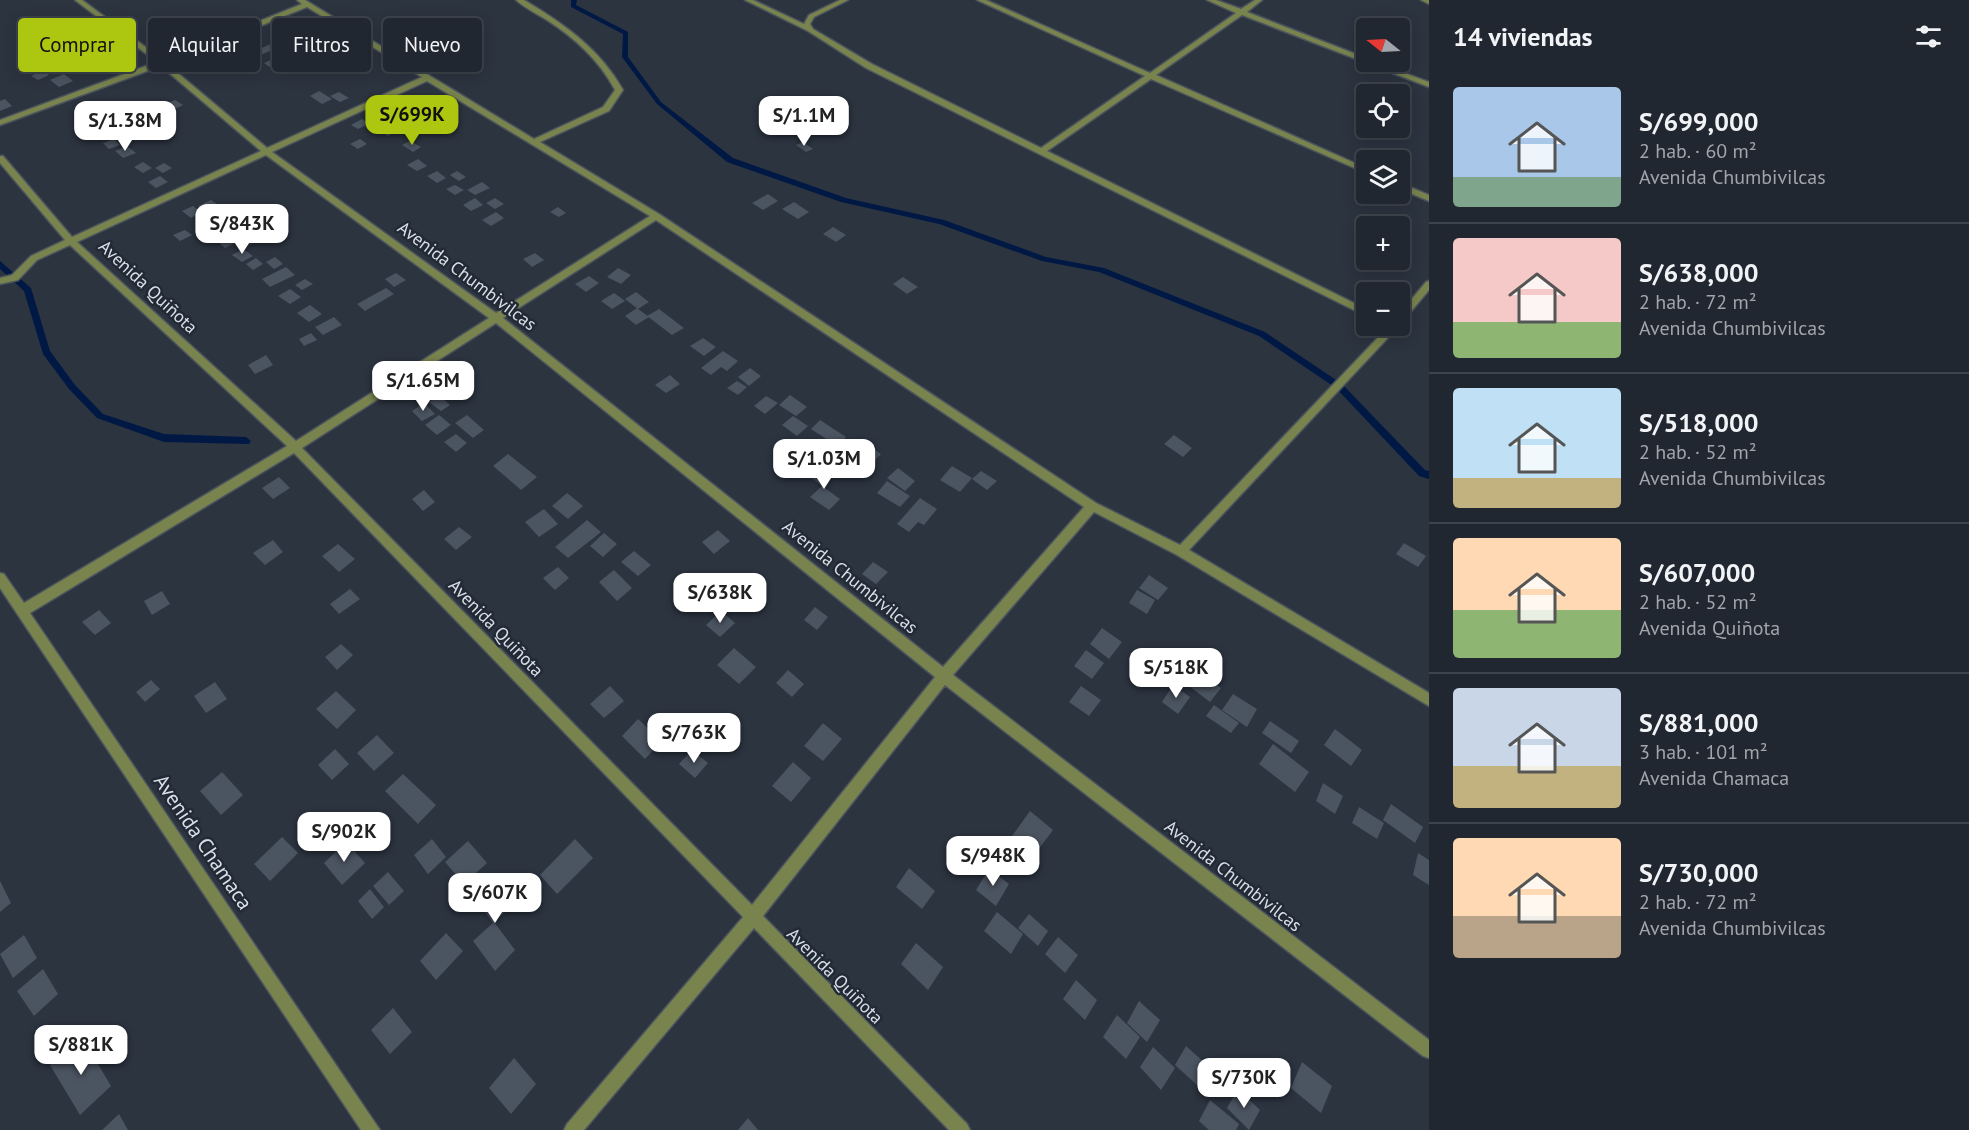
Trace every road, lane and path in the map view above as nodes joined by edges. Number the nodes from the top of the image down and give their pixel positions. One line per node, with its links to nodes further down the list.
1 (78, 0): 14 (street, Avenida Chumbivilcas)
2 (519, 0): 23 (street)
3 (748, 0): 13 (street)
4 (845, 0): 13 (street)
5 (980, 0): 19 (street)
6 (1210, 0): 11 (street)
7 (1259, 0): 11 (street)
8 (1424, 0): 10 (street)
9 (304, 2): 12 (street); 20 (street)
10 (1429, 2)
11 (1243, 12): 15 (street); 19 (street)
12 (260, 21)
13 (810, 30): 25 (street)
14 (148, 52)
15 (1356, 56)
16 (148, 68): 22 (street)
17 (173, 72): 24 (street, Avenida Chumbivilcas)
18 (1396, 72): 21 (street)
19 (1148, 75): 25 (street); 27 (street)
20 (427, 78): 23 (street); 24 (street)
21 (1429, 85)
22 (0, 123)
23 (534, 142): 30 (street)
24 (267, 152): 31 (street); 36 (street, Avenida Chumbivilcas)
25 (1041, 152): 35 (street)
26 (0, 158): 31 (street, Avenida Quiñota)
27 (1356, 167)
28 (1410, 190): 29 (street)
29 (1429, 198)
30 (656, 216): 36 (street); 39 (street)
31 (71, 241): 32 (street); 38 (street, Avenida Quiñota)
32 (0, 281)
33 (1429, 284): 34 (street)
34 (1410, 306)
35 (1356, 308)
36 (496, 318): 38 (street); 43 (street, Avenida Chumbivilcas)
37 (1384, 336): 40 (street)
38 (295, 447): 42 (street); 45 (street, Avenida Quiñota)
39 (1092, 506): 40 (street); 43 (street)
40 (1181, 551): 44 (street)
41 (0, 578): 42 (street, Avenida Chamaca)
42 (22, 611): 47 (street, Avenida Chamaca)
43 (944, 676): 45 (street); 46 (street, Avenida Chumbivilcas)
44 (1429, 700)
45 (752, 918): 48 (street); 49 (street, Avenida Quiñota)
46 (1429, 1050)
47 (371, 1130)
48 (573, 1130)
49 (961, 1130)

